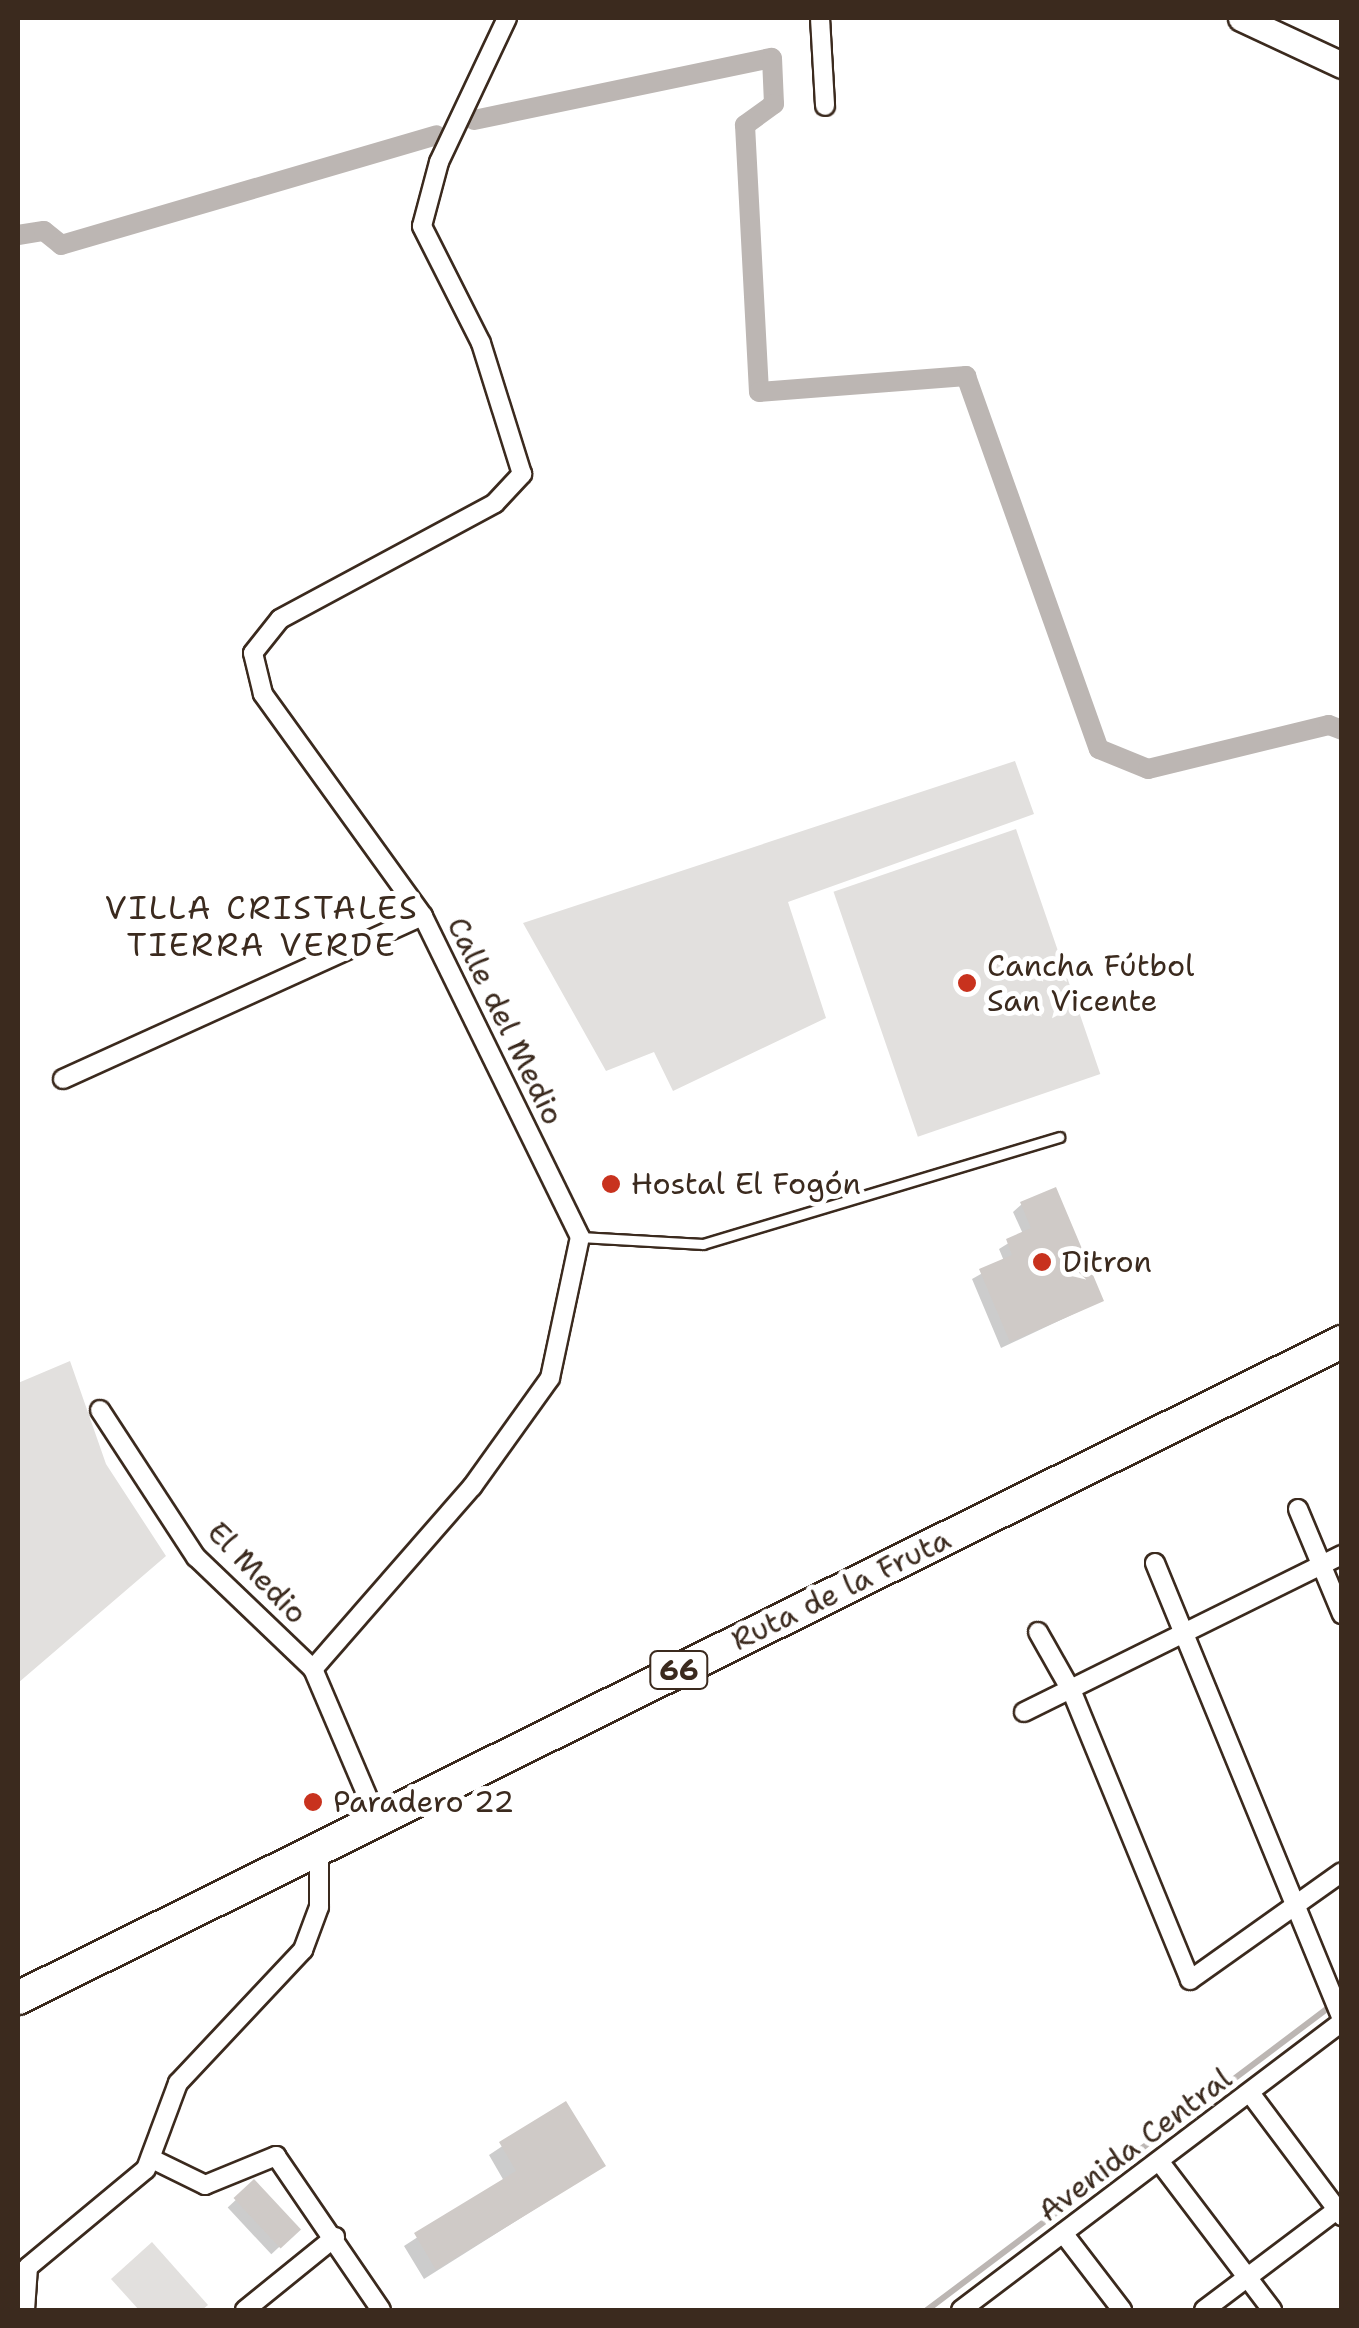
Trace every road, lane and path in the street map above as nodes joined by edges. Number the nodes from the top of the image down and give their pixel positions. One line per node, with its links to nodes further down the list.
1 (507, 18): 6 (street, Calle del Medio)
2 (820, 18): 5 (street)
3 (1241, 18): 4 (street)
4 (1342, 65)
5 (824, 106)
6 (423, 916): 7 (street); 9 (street, Calle del Medio)
7 (64, 1079)
8 (1060, 1137): 9 (lane)
9 (580, 1237): 19 (street)
10 (1342, 1342): 22 (highway, Ruta de la Fruta / 66)
11 (100, 1410): 19 (street, El Medio)
12 (1298, 1509): 15 (street)
13 (1342, 1554): 15 (street)
14 (1155, 1563): 18 (street)
15 (1321, 1565): 16 (street); 18 (street)
16 (1342, 1614)
17 (1038, 1632): 20 (street)
18 (1189, 1632): 20 (street); 25 (street)
19 (314, 1669): 22 (street)
20 (1072, 1692): 21 (street); 25 (street)
21 (1024, 1712)
22 (377, 1819): 23 (highway, Ruta de la Fruta / 66)
23 (320, 1848): 26 (highway, Ruta de la Fruta / 66); 29 (street)
24 (1342, 1872): 25 (street)
25 (1299, 1902): 27 (street)
26 (18, 1998)
27 (1339, 2012): 28 (street, Avenida Central)
28 (1250, 2093): 30 (street, Avenida Central); 31 (street)
29 (152, 2159): 33 (street); 34 (street)
30 (1159, 2161): 32 (street, Avenida Central); 35 (street)
31 (1340, 2210): 35 (street)
32 (1063, 2234): 39 (street, Avenida Central); 40 (street)
33 (335, 2238): 36 (street); 38 (street)
34 (23, 2262): 37 (street)
35 (1248, 2278): 41 (street); 42 (street)
36 (250, 2309)
37 (25, 2310)
38 (381, 2310)
39 (960, 2310)
40 (1122, 2310)
41 (1204, 2310)
42 (1272, 2310)

